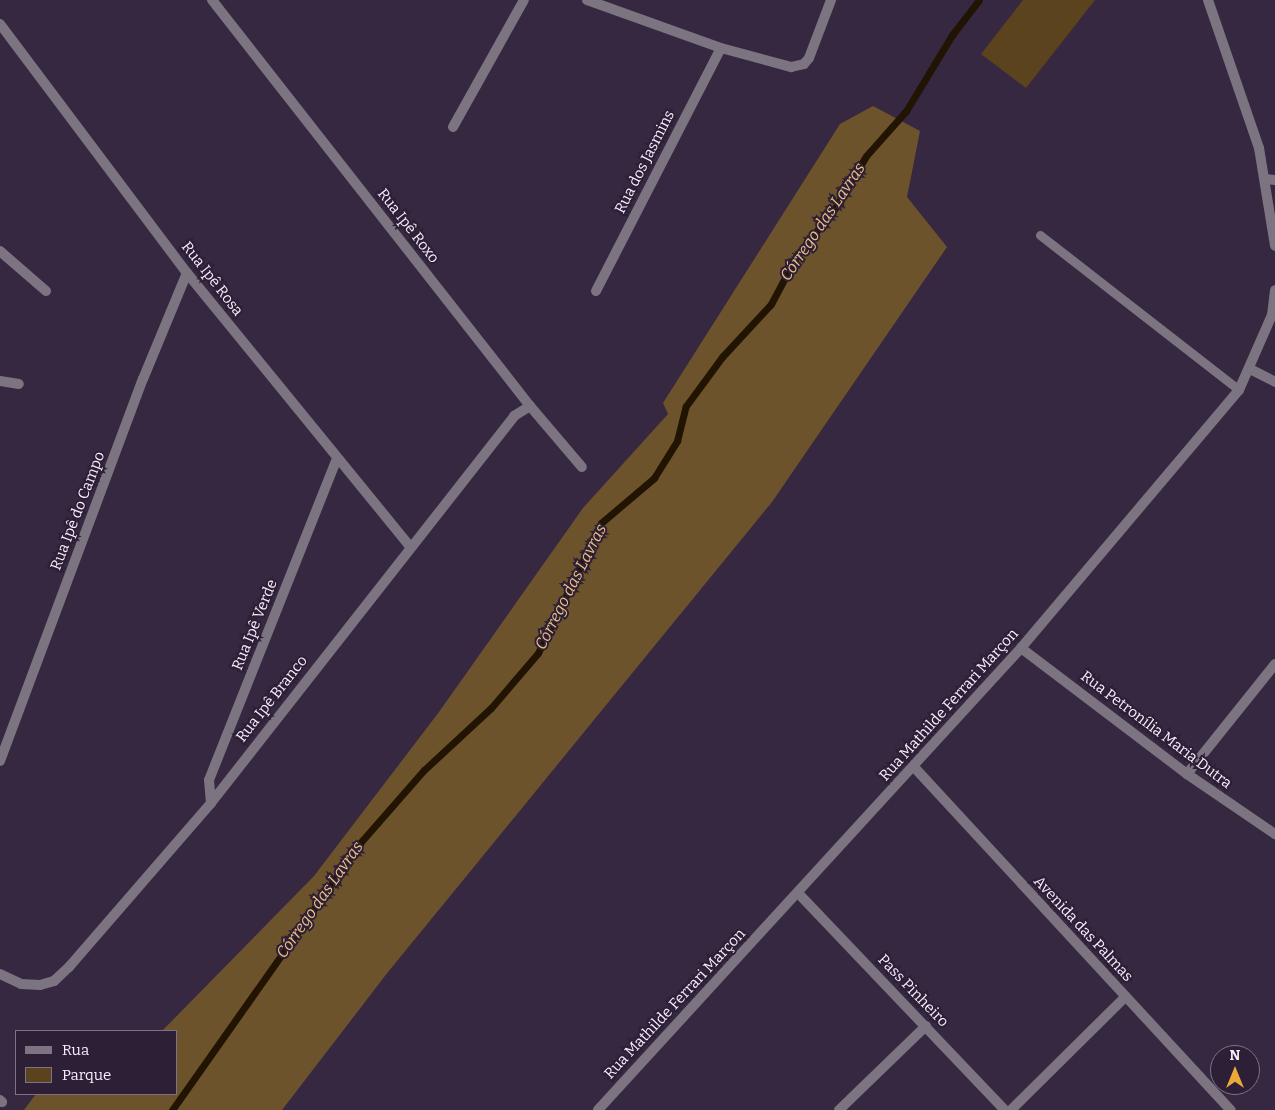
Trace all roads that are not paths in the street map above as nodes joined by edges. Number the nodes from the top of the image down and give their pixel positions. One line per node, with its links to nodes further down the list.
1 (212, 0): 22 (street, Rua Ipê Roxo)
2 (524, 0): 8 (street)
3 (587, 0): 7 (street)
4 (831, 0): 7 (street)
5 (1208, 0): 9 (street)
6 (0, 24): 13 (street, Rua Ipê Rosa)
7 (720, 48): 15 (street, Rua dos Jasmins)
8 (453, 127)
9 (1270, 179): 11 (street)
10 (1040, 235): 21 (lane)
11 (1275, 246)
12 (0, 251): 14 (street)
13 (187, 273): 23 (street, Rua Ipê Rosa); 28 (street, Rua Ipê do Campo)
14 (46, 290)
15 (596, 290)
16 (1275, 290): 17 (street, Rua Mathilde Ferrari Marçon)
17 (1250, 369): 19 (street); 21 (street, Rua Mathilde Ferrari Marçon)
18 (0, 381): 20 (street)
19 (1275, 382)
20 (19, 384)
21 (1239, 390): 26 (street, Rua Mathilde Ferrari Marçon)
22 (530, 406): 24 (street, Rua Ipê Roxo); 25 (street, Rua Ipê Branco)
23 (337, 459): 25 (street, Rua Ipê Rosa); 31 (street, Rua Ipê Verde)
24 (582, 468)
25 (410, 546): 31 (street, Rua Ipê Branco)
26 (1020, 648): 29 (street, Rua Mathilde Ferrari Marçon); 30 (street, Rua Petronília Maria Dutra)
27 (1275, 664): 30 (street)
28 (0, 762)
29 (914, 767): 33 (street, Rua Mathilde Ferrari Marçon); 35 (street, Avenida das Palmas)
30 (1187, 774): 32 (street, Rua Petronília Maria Dutra)
31 (210, 803): 34 (street, Rua Ipê Branco)
32 (1275, 834)
33 (798, 893): 36 (street, Pass Pinheiro); 37 (street, Rua Mathilde Ferrari Marçon)
34 (0, 974)
35 (1125, 997): 40 (street); 41 (street, Avenida das Palmas)
36 (926, 1026): 38 (street); 39 (street, Pass Pinheiro)
37 (598, 1110)
38 (840, 1110)
39 (1005, 1110)
40 (1011, 1110)
41 (1231, 1110)

